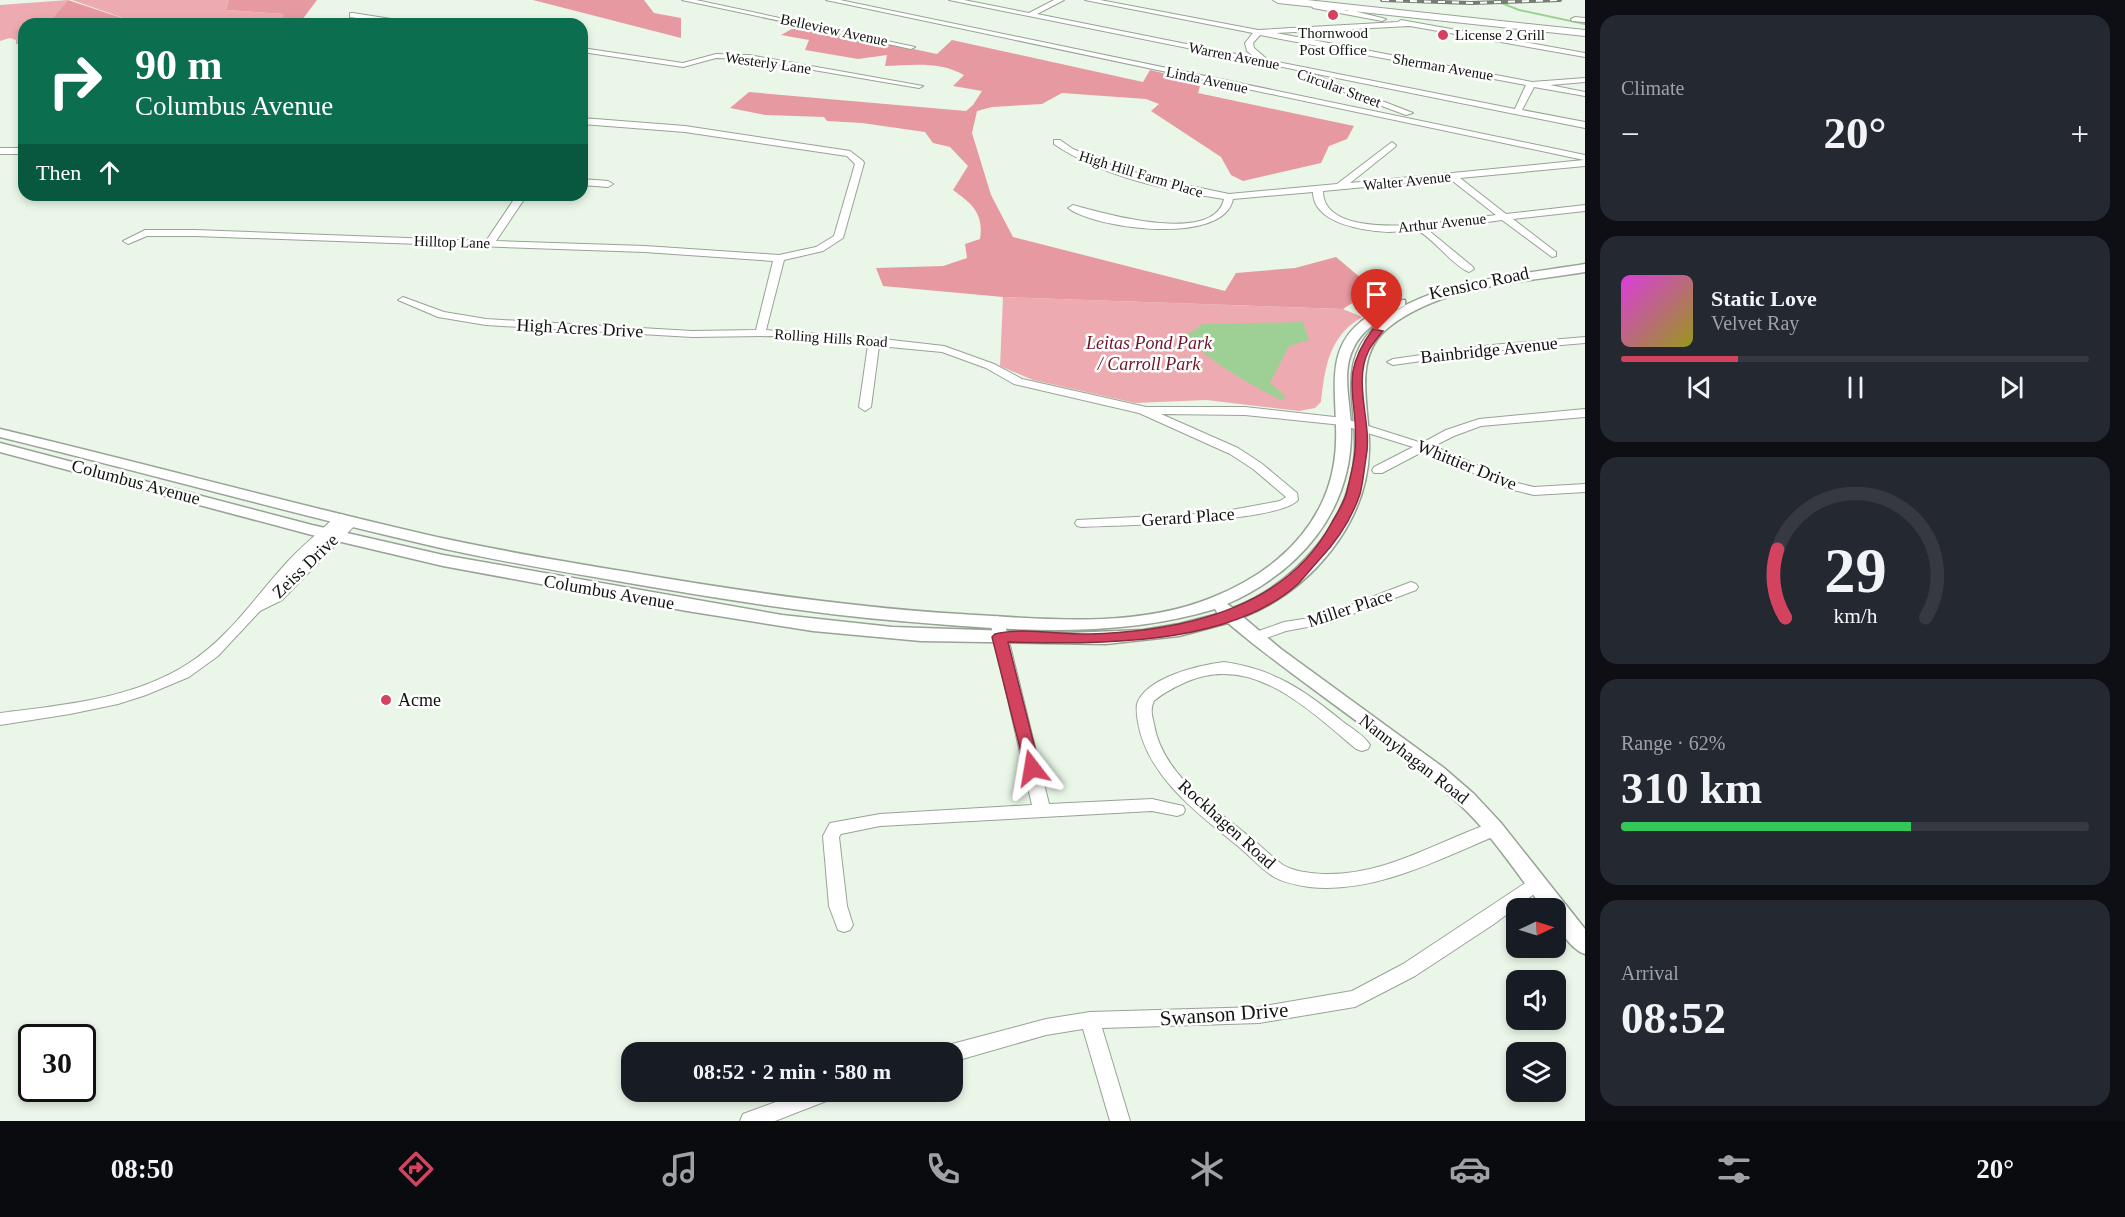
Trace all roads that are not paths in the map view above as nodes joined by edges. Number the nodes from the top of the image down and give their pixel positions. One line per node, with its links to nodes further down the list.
1 (686, 0): 16 (street, Belleview Avenue)
2 (830, 0): 29 (street, Linda Avenue)
3 (953, 0): 9 (street, Warren Avenue)
4 (1060, 0): 9 (street)
5 (1089, 0): 14 (street, Sherman Avenue)
6 (1278, 0): 7 (main road)
7 (1356, 12): 13 (street); 15 (main road)
8 (353, 15): 10 (street)
9 (1030, 15): 21 (street, Warren Avenue)
10 (372, 18)
11 (1575, 19): 12 (street)
12 (1585, 20)
13 (1408, 24): 14 (street); 18 (street)
14 (1258, 32): 21 (street); 23 (street, Sherman Avenue)
15 (1585, 33)
16 (911, 47)
17 (588, 51): 19 (street, Westerly Lane)
18 (1585, 55)
19 (619, 56): 20 (street, Westerly Lane); 24 (street, Westerly Lane)
20 (588, 59)
21 (1267, 62): 26 (street, Warren Avenue); 29 (street, Circular Street)
22 (1585, 80): 23 (street)
23 (1531, 84): 25 (street, Sherman Avenue); 26 (street)
24 (919, 86)
25 (1585, 94)
26 (1518, 110): 28 (street, Warren Avenue)
27 (588, 121): 50 (street)
28 (1585, 125)
29 (1456, 131): 35 (street, Linda Avenue)
30 (1057, 142): 41 (street, High Hill Farm Place)
31 (1392, 145): 39 (street)
32 (1585, 147): 35 (street)
33 (0, 151): 34 (street)
34 (18, 151)
35 (1584, 159): 36 (street, Walter Avenue)
36 (1453, 177): 39 (street, Walter Avenue); 45 (street)
37 (588, 182): 38 (street)
38 (608, 184)
39 (1339, 188): 40 (street, Walter Avenue)
40 (1318, 190): 41 (street, Walter Avenue); 46 (street, Arthur Avenue)
41 (1229, 197): 43 (street)
42 (518, 201): 48 (street)
43 (1073, 208)
44 (1585, 208): 45 (street, Arthur Avenue)
45 (1503, 216): 46 (street, Arthur Avenue); 49 (street)
46 (1419, 227): 53 (street)
47 (128, 241): 48 (street, Hilltop Lane)
48 (489, 243): 50 (street, Hilltop Lane)
49 (1552, 254)
50 (779, 258): 55 (street, Rolling Hills Road)
51 (1585, 262): 62 (street, Kensico Road)
52 (1585, 268): 62 (street, Kensico Road)
53 (1469, 269)
54 (403, 300): 55 (street, High Acres Drive)
55 (760, 334): 57 (street, Rolling Hills Road)
56 (1585, 340): 58 (street, Bainbridge Avenue)
57 (874, 341): 59 (street); 60 (street, Rolling Hills Road)
58 (1393, 362)
59 (865, 407)
60 (1143, 410): 62 (street, Rolling Hills Road); 68 (street, Rolling Hills Road)
61 (1585, 413): 64 (street)
62 (1352, 424): 64 (street, Whittier Drive); 72 (street, Kensico Road)
63 (0, 433): 70 (street, Columbus Avenue)
64 (1424, 446): 66 (street); 67 (street, Whittier Drive)
65 (0, 447): 70 (street, Columbus Avenue)
66 (1378, 470)
67 (1585, 488)
68 (1292, 500): 69 (street, Gerard Place)
69 (1082, 523)
70 (340, 527): 73 (street, Columbus Avenue); 75 (street, Zeiss Drive)
71 (1411, 587): 74 (street, Miller Place)
72 (1222, 609): 73 (street, Columbus Avenue); 74 (street, Nannyhagan Road)
73 (999, 629): 78 (street)
74 (1255, 637): 79 (street, Nannyhagan Road)
75 (0, 719)
76 (1362, 745): 79 (street, Rockhagen Road)
77 (1177, 810): 78 (street)
78 (1042, 811): 81 (street)
79 (1494, 829): 80 (street, Nannyhagan Road)
80 (1536, 883): 82 (street, Nannyhagan Road); 83 (street, Swanson Drive)
81 (844, 925)
82 (1585, 945)
83 (1090, 1020): 84 (street, Swanson Drive); 87 (street)
84 (963, 1050)
85 (800, 1102): 86 (street)
86 (750, 1121)
87 (1120, 1121)

